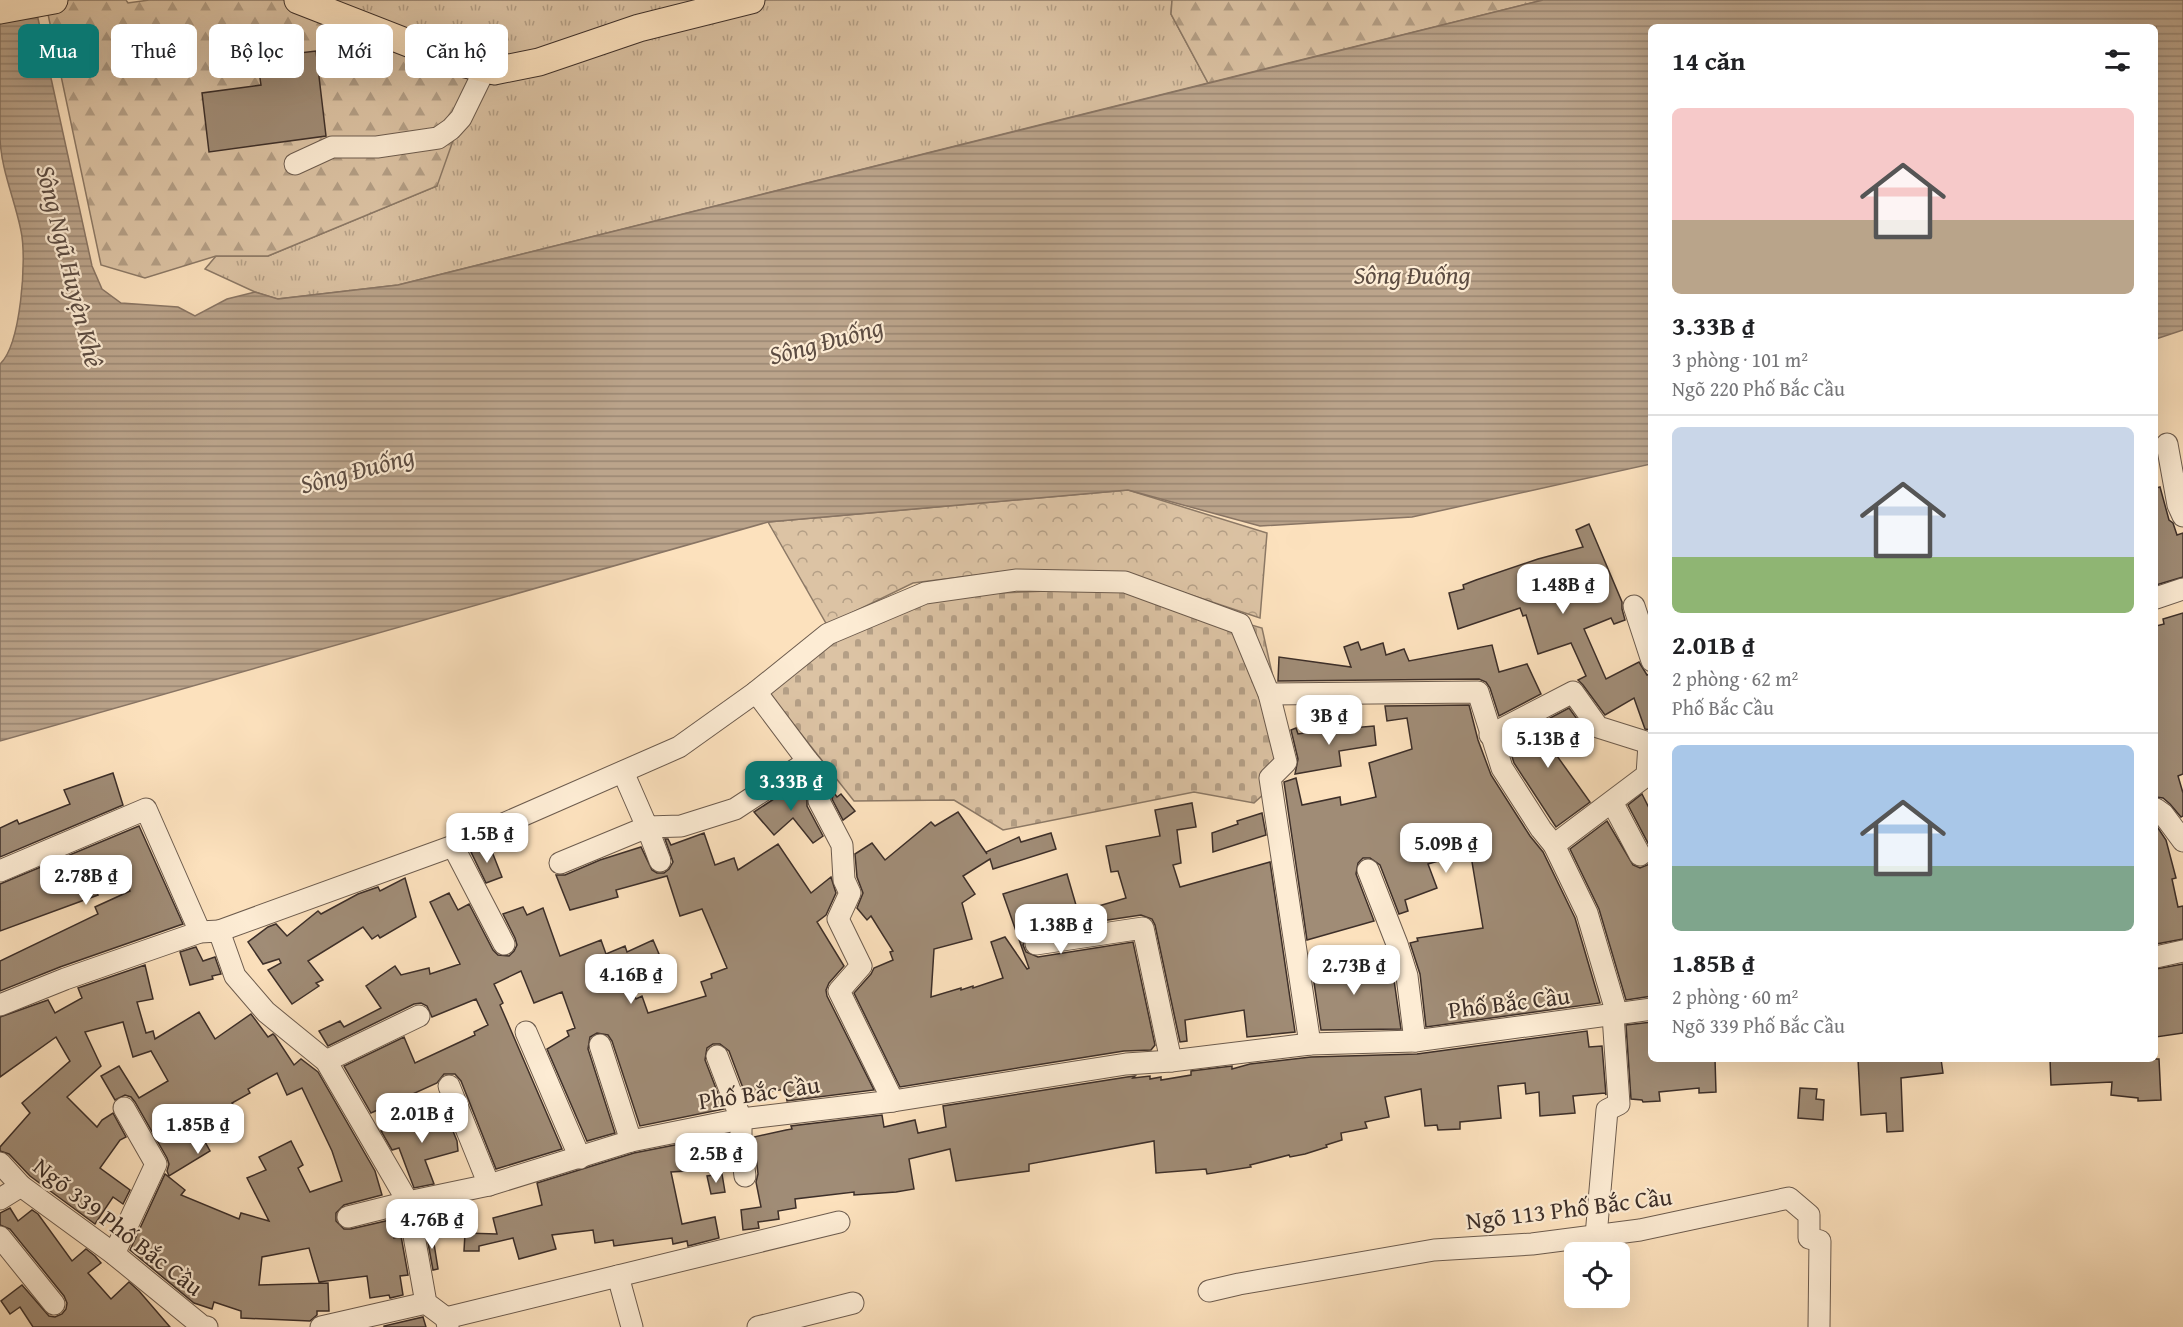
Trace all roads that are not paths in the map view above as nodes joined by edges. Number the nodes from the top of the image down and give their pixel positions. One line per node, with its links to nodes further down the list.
1 (54, 0): 4 (main road)
2 (751, 0): 6 (main road)
3 (306, 1): 5 (main road)
4 (0, 10)
5 (405, 41)
6 (508, 68)
7 (481, 78): 8 (street)
8 (295, 164)
9 (2167, 444): 10 (street)
10 (2183, 516)
11 (2183, 589): 12 (street)
12 (2158, 597)
13 (1634, 606): 14 (street)
14 (1648, 649)
15 (756, 692): 16 (street); 19 (street); 21 (street)
16 (1269, 694): 17 (street); 44 (street)
17 (1490, 735): 18 (street); 26 (street)
18 (1648, 743)
19 (807, 760): 24 (street); 50 (street)
20 (1648, 765): 22 (street)
21 (623, 772): 24 (street); 27 (street)
22 (1612, 802): 26 (street); 28 (street)
23 (2158, 813): 25 (street)
24 (647, 827): 29 (street); 30 (street)
25 (2183, 841)
26 (1554, 845): 40 (street)
27 (453, 846): 33 (street); 34 (street)
28 (1640, 855)
29 (660, 861)
30 (560, 863)
31 (1368, 870): 43 (street)
32 (0, 871): 33 (street)
33 (209, 932): 38 (street); 47 (street)
34 (504, 944)
35 (1036, 944): 48 (street)
36 (2183, 951): 37 (street)
37 (2158, 957)
38 (0, 1005)
39 (1648, 1010): 40 (street, Phố Bắc Cầu)
40 (1615, 1015): 43 (street, Phố Bắc Cầu); 63 (street)
41 (419, 1016): 47 (street)
42 (526, 1032): 54 (street)
43 (1415, 1041): 44 (street, Phố Bắc Cầu)
44 (1310, 1044): 48 (street, Phố Bắc Cầu)
45 (600, 1045): 53 (street)
46 (717, 1056): 52 (street)
47 (326, 1061): 60 (street)
48 (1171, 1061): 50 (street, Phố Bắc Cầu)
49 (449, 1086): 57 (street)
50 (893, 1101): 52 (street, Phố Bắc Cầu)
51 (124, 1108): 65 (street)
52 (741, 1119): 53 (street, Phố Bắc Cầu); 56 (street)
53 (631, 1141): 54 (street, Phố Bắc Cầu)
54 (580, 1158): 57 (street, Phố Bắc Cầu)
55 (0, 1163): 58 (street, Ngõ 339 Phố Bắc Cầu)
56 (745, 1176)
57 (489, 1185): 60 (street, Phố Bắc Cầu)
58 (21, 1186): 59 (street); 65 (street, Ngõ 339 Phố Bắc Cầu)
59 (0, 1199)
60 (408, 1202): 61 (street, Phố Bắc Cầu); 68 (street)
61 (348, 1217)
62 (839, 1222): 66 (street)
63 (1596, 1236): 67 (street, Ngõ 113 Phố Bắc Cầu); 78 (street, Ngõ 113 Phố Bắc Cầu)
64 (0, 1237): 70 (street)
65 (114, 1254): 72 (street, Ngõ 339 Phố Bắc Cầu)
66 (618, 1276): 71 (street); 76 (street)
67 (1209, 1291)
68 (426, 1303): 71 (street); 74 (street)
69 (853, 1303): 77 (street)
70 (54, 1305)
71 (449, 1324): 75 (street)
72 (201, 1327): 73 (street, Ngõ 339 Phố Bắc Cầu)
73 (207, 1327)
74 (321, 1327)
75 (469, 1327)
76 (632, 1327)
77 (758, 1327)
78 (1819, 1327)

